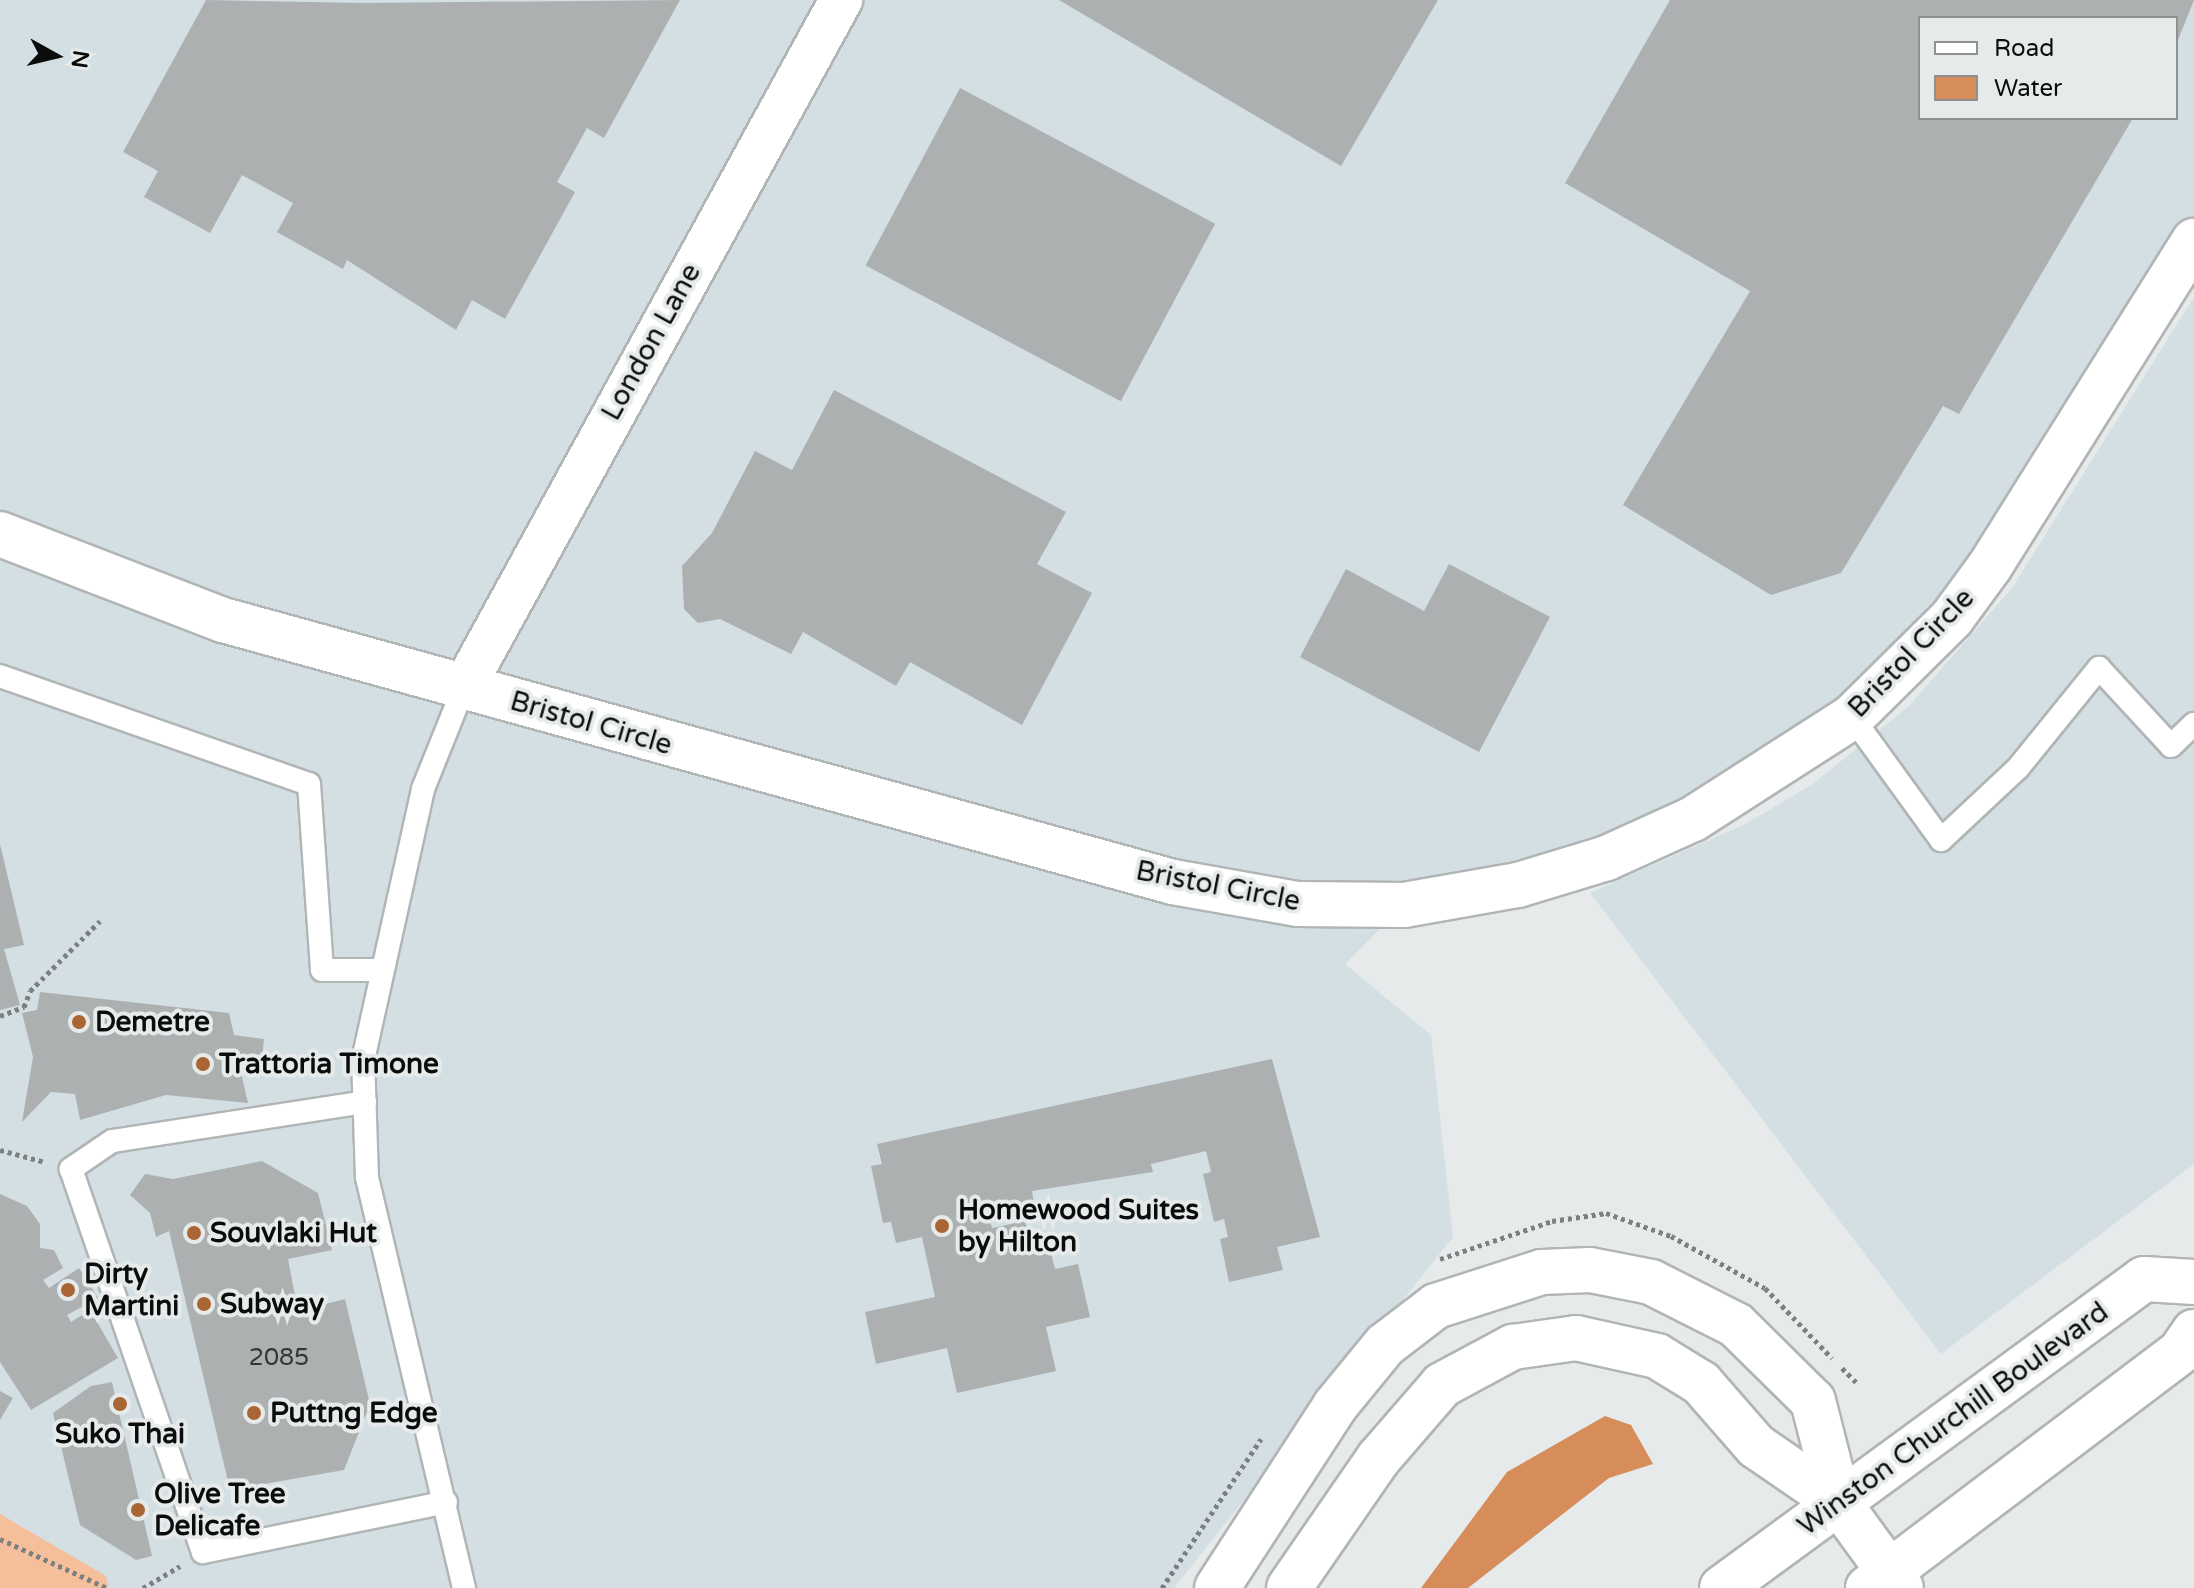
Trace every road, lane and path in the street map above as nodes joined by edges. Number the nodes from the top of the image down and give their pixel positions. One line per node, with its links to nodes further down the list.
1 (841, 0): 5 (street, London Lane)
2 (2194, 241): 6 (street, Bristol Circle)
3 (0, 534): 5 (street, Bristol Circle)
4 (0, 676): 9 (lane)
5 (464, 687): 6 (street, Bristol Circle); 9 (lane)
6 (1852, 717): 7 (lane)
7 (2194, 724)
8 (100, 921): 10 (path)
9 (378, 970): 11 (lane)
10 (0, 1016)
11 (365, 1102): 13 (lane); 16 (lane)
12 (0, 1150): 13 (path)
13 (71, 1169): 19 (lane)
14 (2194, 1282): 17 (street, Winston Churchill Boulevard)
15 (2194, 1332): 20 (street)
16 (446, 1502): 19 (lane); 23 (lane)
17 (1839, 1503): 20 (street); 24 (street); 25 (street); 26 (street, Winston Churchill Boulevard)
18 (0, 1539): 21 (path)
19 (203, 1552): 22 (path)
20 (1881, 1572)
21 (107, 1588)
22 (143, 1588)
23 (464, 1588)
24 (1217, 1588)
25 (1289, 1588)
26 (1722, 1588)

